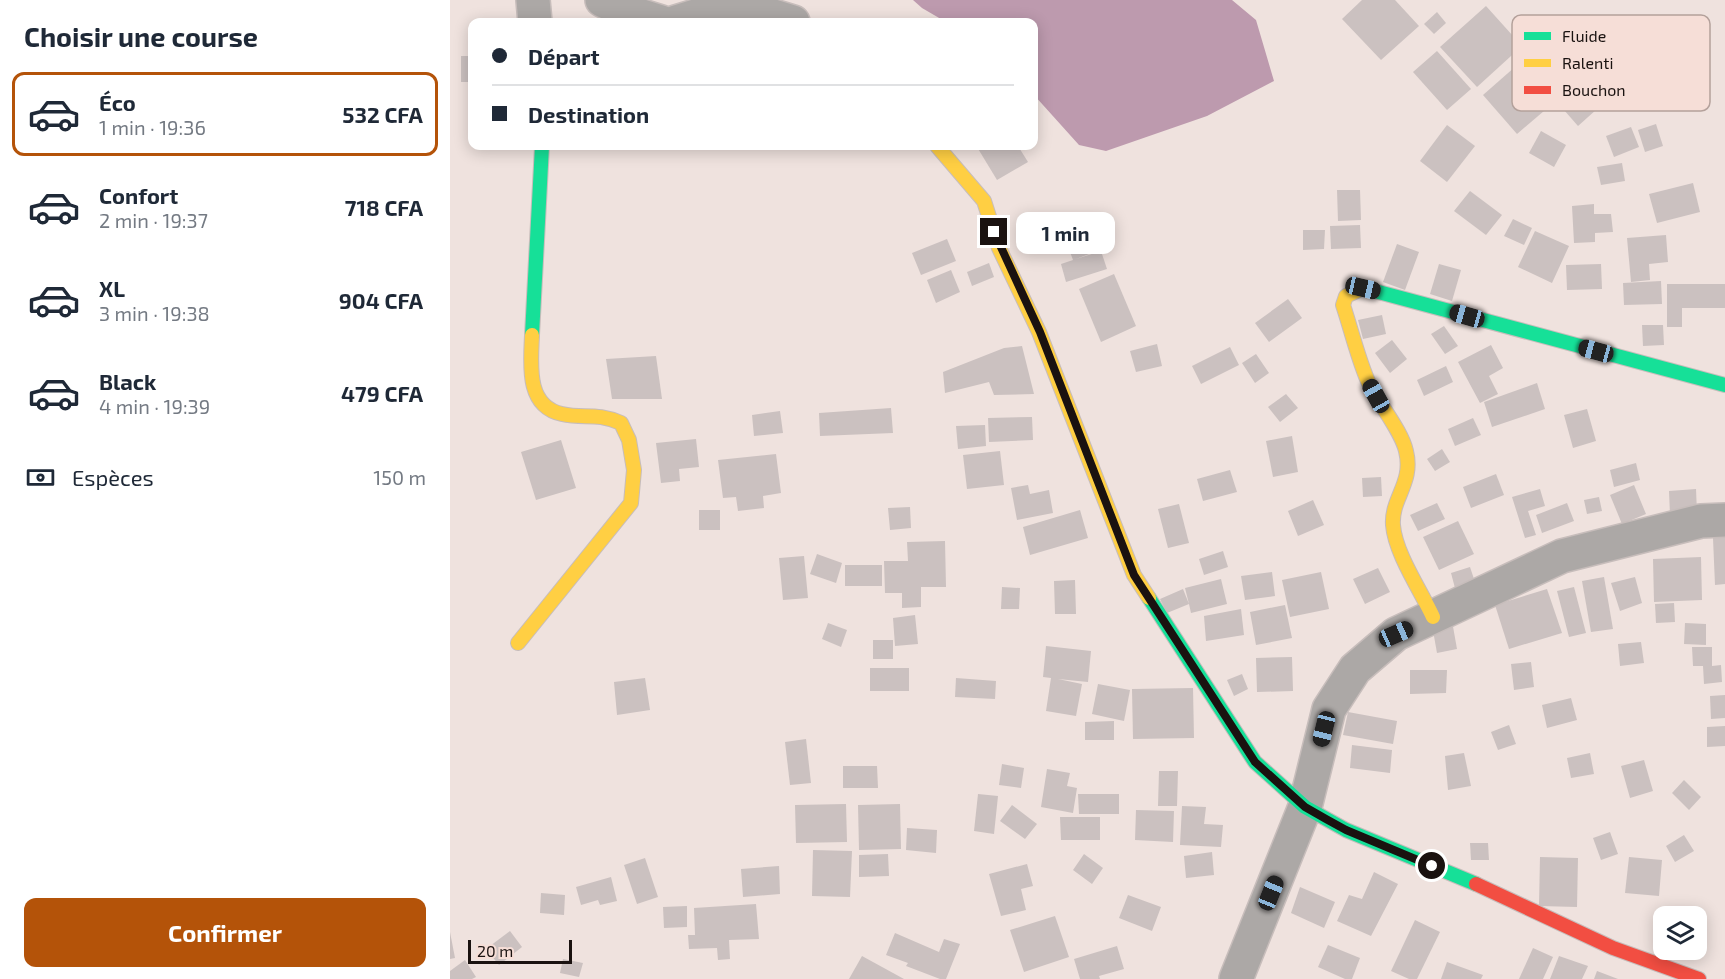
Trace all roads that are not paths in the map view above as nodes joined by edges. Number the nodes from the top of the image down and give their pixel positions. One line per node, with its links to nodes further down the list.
1 (533, 0): 4 (street)
2 (602, 0): 5 (street)
3 (798, 0): 8 (street)
4 (535, 18)
5 (648, 18)
6 (689, 18): 7 (street)
7 (779, 18)
8 (793, 18)
9 (542, 150): 14 (street)
10 (941, 150): 15 (street)
11 (1725, 385): 13 (street)
12 (1725, 520): 13 (street)
13 (1433, 617): 15 (street)
14 (518, 643)
15 (1305, 807): 16 (street); 17 (street)
16 (1236, 979)
17 (1698, 979)

